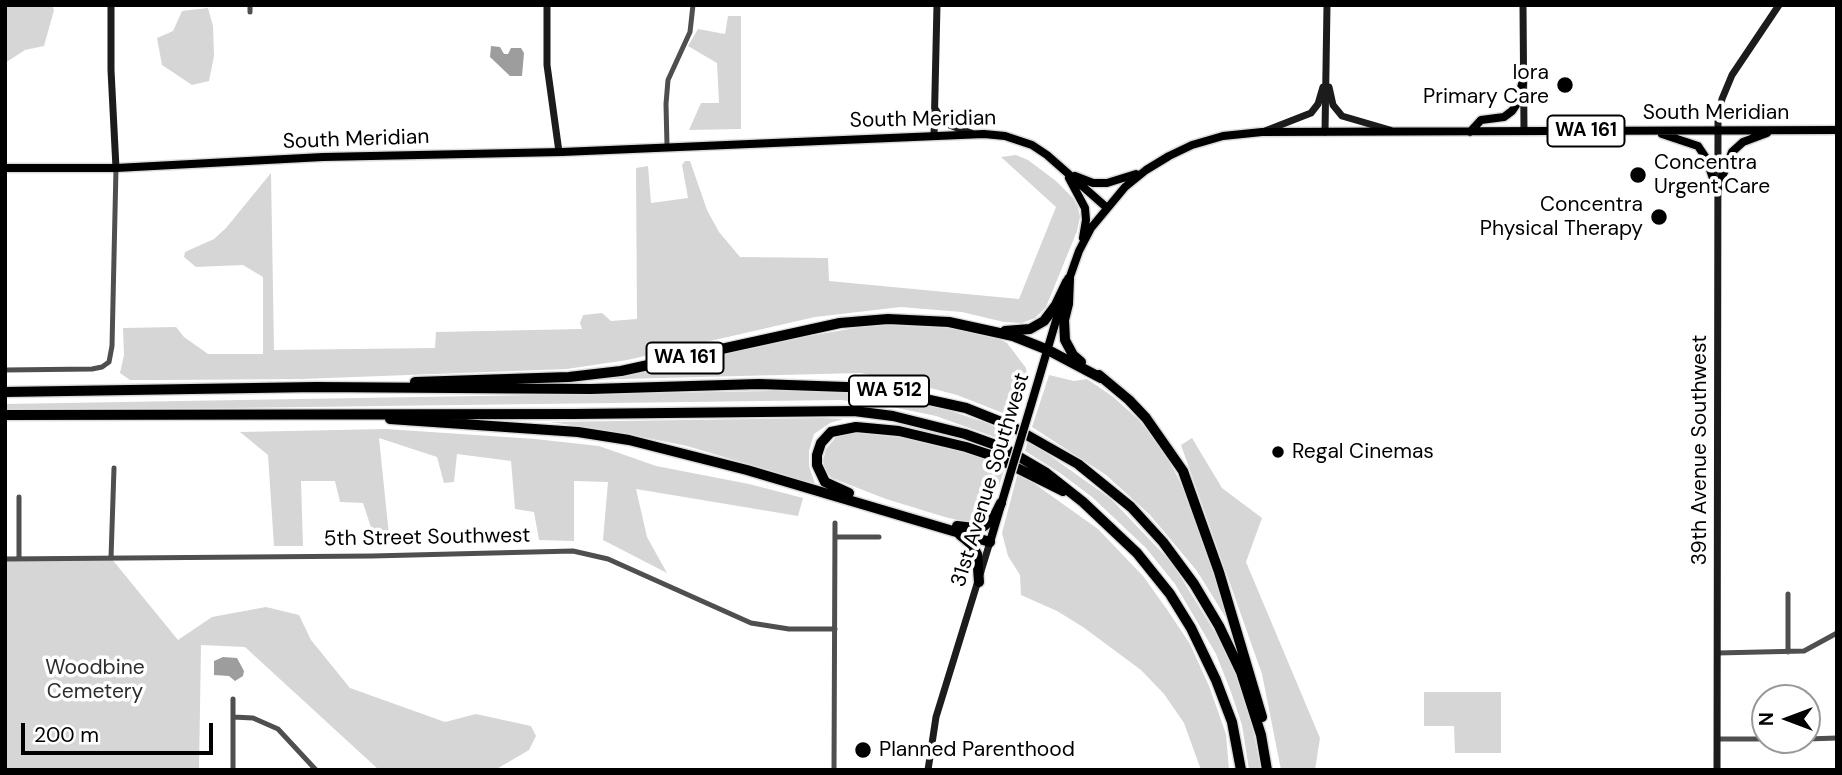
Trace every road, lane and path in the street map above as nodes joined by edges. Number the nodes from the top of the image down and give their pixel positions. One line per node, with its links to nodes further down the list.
1 (111, 5): 25 (street)
2 (547, 5): 23 (street)
3 (693, 5): 22 (street)
4 (937, 5): 10 (street)
5 (1327, 5): 8 (street)
6 (1523, 5): 9 (street)
7 (1779, 5): 11 (street, 39th Avenue Southwest)
8 (1326, 76): 16 (street); 17 (street); 18 (street)
9 (1524, 77): 14 (street); 19 (main road)
10 (935, 107): 20 (street); 21 (street)
11 (1717, 130): 12 (main road, South Meridian / WA 161); 15 (main road, South Meridian / WA 161); 28 (street, 39th Avenue Southwest)
12 (1782, 130): 13 (main road, South Meridian / WA 161); 28 (main road)
13 (1837, 130)
14 (1524, 131): 15 (main road, South Meridian / WA 161); 19 (main road, South Meridian / WA 161)
15 (1649, 131): 28 (main road)
16 (1262, 132): 17 (main road, South Meridian / WA 161); 26 (main road, South Meridian / WA 161)
17 (1325, 132): 18 (main road, South Meridian / WA 161)
18 (1396, 132): 19 (main road, South Meridian / WA 161)
19 (1471, 132)
20 (972, 134): 21 (main road, South Meridian); 27 (main road, South Meridian)
21 (934, 135): 22 (main road, South Meridian)
22 (667, 146): 23 (main road, South Meridian)
23 (559, 152): 25 (main road, South Meridian)
24 (5, 168): 25 (main road, South Meridian)
25 (116, 168): 34 (street)
26 (1146, 170): 27 (main road); 29 (main road, South Meridian / WA 161)
27 (1066, 172): 29 (main road, South Meridian); 30 (main road)
28 (1717, 190): 57 (street, 39th Avenue Southwest)
29 (1106, 207): 30 (main road, 31st Avenue Southwest / WA 161)
30 (1079, 251): 31 (main road, 31st Avenue Southwest / WA 161)
31 (1069, 279): 32 (highway); 33 (main road, 31st Avenue Southwest / WA 161); 35 (highway)
32 (989, 330): 33 (highway, WA 161); 36 (highway, WA 161)
33 (1048, 349): 35 (highway); 43 (main road, 31st Avenue Southwest / WA 161, bridge)
34 (5, 370)
35 (1101, 378): 67 (highway)
36 (316, 387): 37 (highway, WA 161); 67 (highway, WA 512)
37 (5, 393)
38 (317, 413): 39 (highway); 42 (highway, WA 512); 45 (highway)
39 (5, 415)
40 (114, 468): 49 (street)
41 (19, 497): 51 (street)
42 (1083, 502): 43 (highway); 66 (highway, WA 512)
43 (1001, 503): 48 (main road, 31st Avenue Southwest / WA 161)
44 (835, 523): 46 (street)
45 (944, 527): 48 (highway); 52 (highway)
46 (835, 537): 47 (street); 54 (street)
47 (879, 537)
48 (990, 542): 52 (street, 31st Avenue Southwest)
49 (111, 558): 51 (street, 5th Street Southwest); 54 (street, 5th Street Southwest)
50 (5, 559): 51 (street, 5th Street Southwest)
51 (19, 559)
52 (979, 582): 65 (street, 31st Avenue Southwest)
53 (1788, 594): 56 (street)
54 (835, 629): 64 (street)
55 (1837, 633): 56 (street)
56 (1788, 652): 57 (street)
57 (1717, 653): 60 (street, 39th Avenue Southwest)
58 (233, 699): 59 (street)
59 (233, 717): 62 (street); 63 (street)
60 (1717, 739): 61 (street); 68 (street, 39th Avenue Southwest)
61 (1751, 739)
62 (233, 770)
63 (316, 770)
64 (834, 770)
65 (928, 770)
66 (1241, 770)
67 (1269, 770)
68 (1717, 770)

